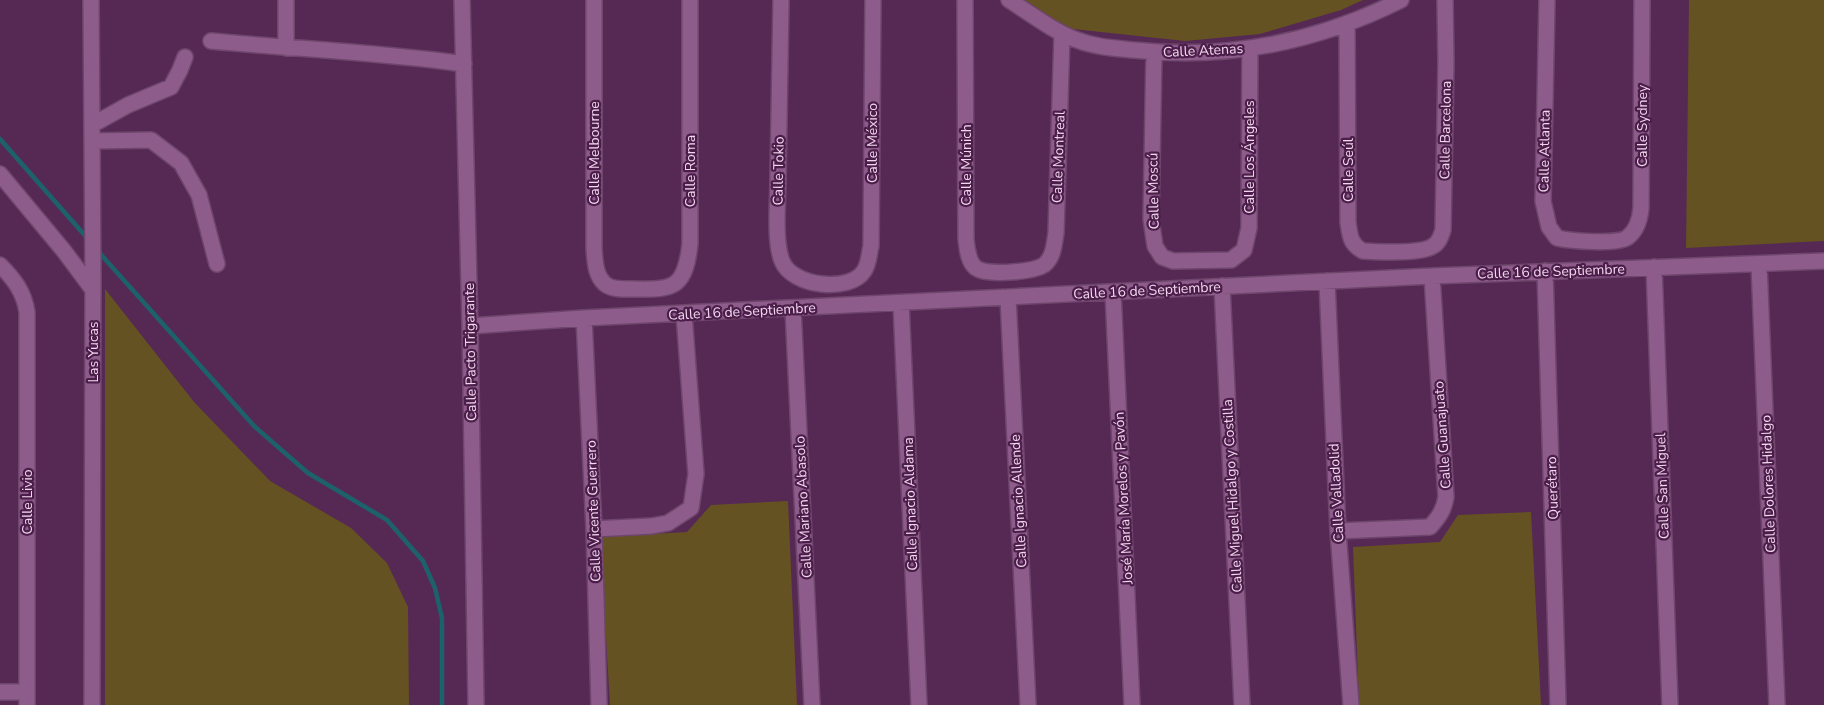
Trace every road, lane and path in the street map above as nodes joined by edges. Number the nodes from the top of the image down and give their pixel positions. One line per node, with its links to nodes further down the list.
1 (91, 0): 22 (street, Las Yucas)
2 (286, 0): 17 (street)
3 (462, 0): 21 (street, Calle Pacto Trigarante)
4 (594, 0): 40 (street, Calle Melbourne)
5 (690, 0): 40 (street, Calle Roma)
6 (781, 0): 36 (street, Calle Tokio)
7 (874, 0): 36 (street, Calle México)
8 (965, 0): 33 (street, Calle Múnich)
9 (1009, 0): 15 (street, Calle Atenas)
10 (1401, 0): 14 (street, Calle Atenas)
11 (1445, 0): 26 (street, Calle Barcelona)
12 (1547, 0): 25 (street, Calle Atlanta)
13 (1642, 0): 25 (street, Calle Sydney)
14 (1347, 23): 18 (street, Calle Atenas); 26 (street, Calle Seúl)
15 (1062, 34): 19 (street, Calle Atenas); 33 (street, Calle Montreal)
16 (211, 41): 17 (street)
17 (286, 48): 21 (street)
18 (1250, 48): 19 (street, Calle Atenas); 27 (street, Calle Los Ángeles)
19 (1154, 52): 27 (street, Calle Moscú)
20 (185, 56): 22 (street)
21 (464, 64): 47 (street, Calle Pacto Trigarante)
22 (92, 125): 23 (street, Las Yucas)
23 (92, 141): 29 (street); 38 (street, Las Yucas)
24 (0, 174): 38 (street)
25 (1617, 241)
26 (1423, 250)
27 (1231, 260)
28 (1824, 261): 30 (street, Calle 16 de Septiembre)
29 (217, 264)
30 (1760, 264): 32 (street, Calle 16 de Septiembre); 63 (street, Calle Dolores Hidalgo)
31 (0, 265): 51 (street, Calle Livio)
32 (1654, 267): 34 (street, Calle 16 de Septiembre); 62 (street, Calle San Miguel)
33 (1034, 270)
34 (1545, 271): 35 (street, Calle 16 de Septiembre); 61 (street, Querétaro)
35 (1432, 276): 37 (street, Calle 16 de Septiembre); 49 (street, Calle Guanajuato)
36 (853, 280)
37 (1327, 281): 39 (street, Calle 16 de Septiembre); 49 (street, Calle Valladolid)
38 (93, 284): 52 (street, Las Yucas)
39 (1222, 286): 41 (street, Calle 16 de Septiembre); 59 (street, Calle Miguel Hidalgo y Costilla)
40 (622, 289)
41 (1113, 292): 42 (street, Calle 16 de Septiembre); 58 (street, José María Morelos y Pavón)
42 (1008, 297): 43 (street, Calle 16 de Septiembre); 57 (street, Calle Ignacio Allende)
43 (901, 303): 44 (street, Calle 16 de Septiembre); 56 (street, Calle Ignacio Aldama)
44 (793, 308): 45 (street, Calle 16 de Septiembre); 55 (street, Calle Mariano Abasolo)
45 (684, 314): 46 (street, Calle 16 de Septiembre); 48 (street)
46 (584, 318): 47 (street, Calle 16 de Septiembre); 48 (street, Calle Vicente Guerrero)
47 (470, 326): 53 (street, Calle Pacto Trigarante)
48 (594, 529): 54 (street, Calle Vicente Guerrero)
49 (1338, 531): 60 (street, Calle Valladolid)
50 (0, 692): 51 (street)
51 (27, 699)
52 (92, 705)
53 (476, 705)
54 (599, 705)
55 (812, 705)
56 (919, 705)
57 (1028, 705)
58 (1132, 705)
59 (1242, 705)
60 (1351, 705)
61 (1558, 705)
62 (1670, 705)
63 (1777, 705)

